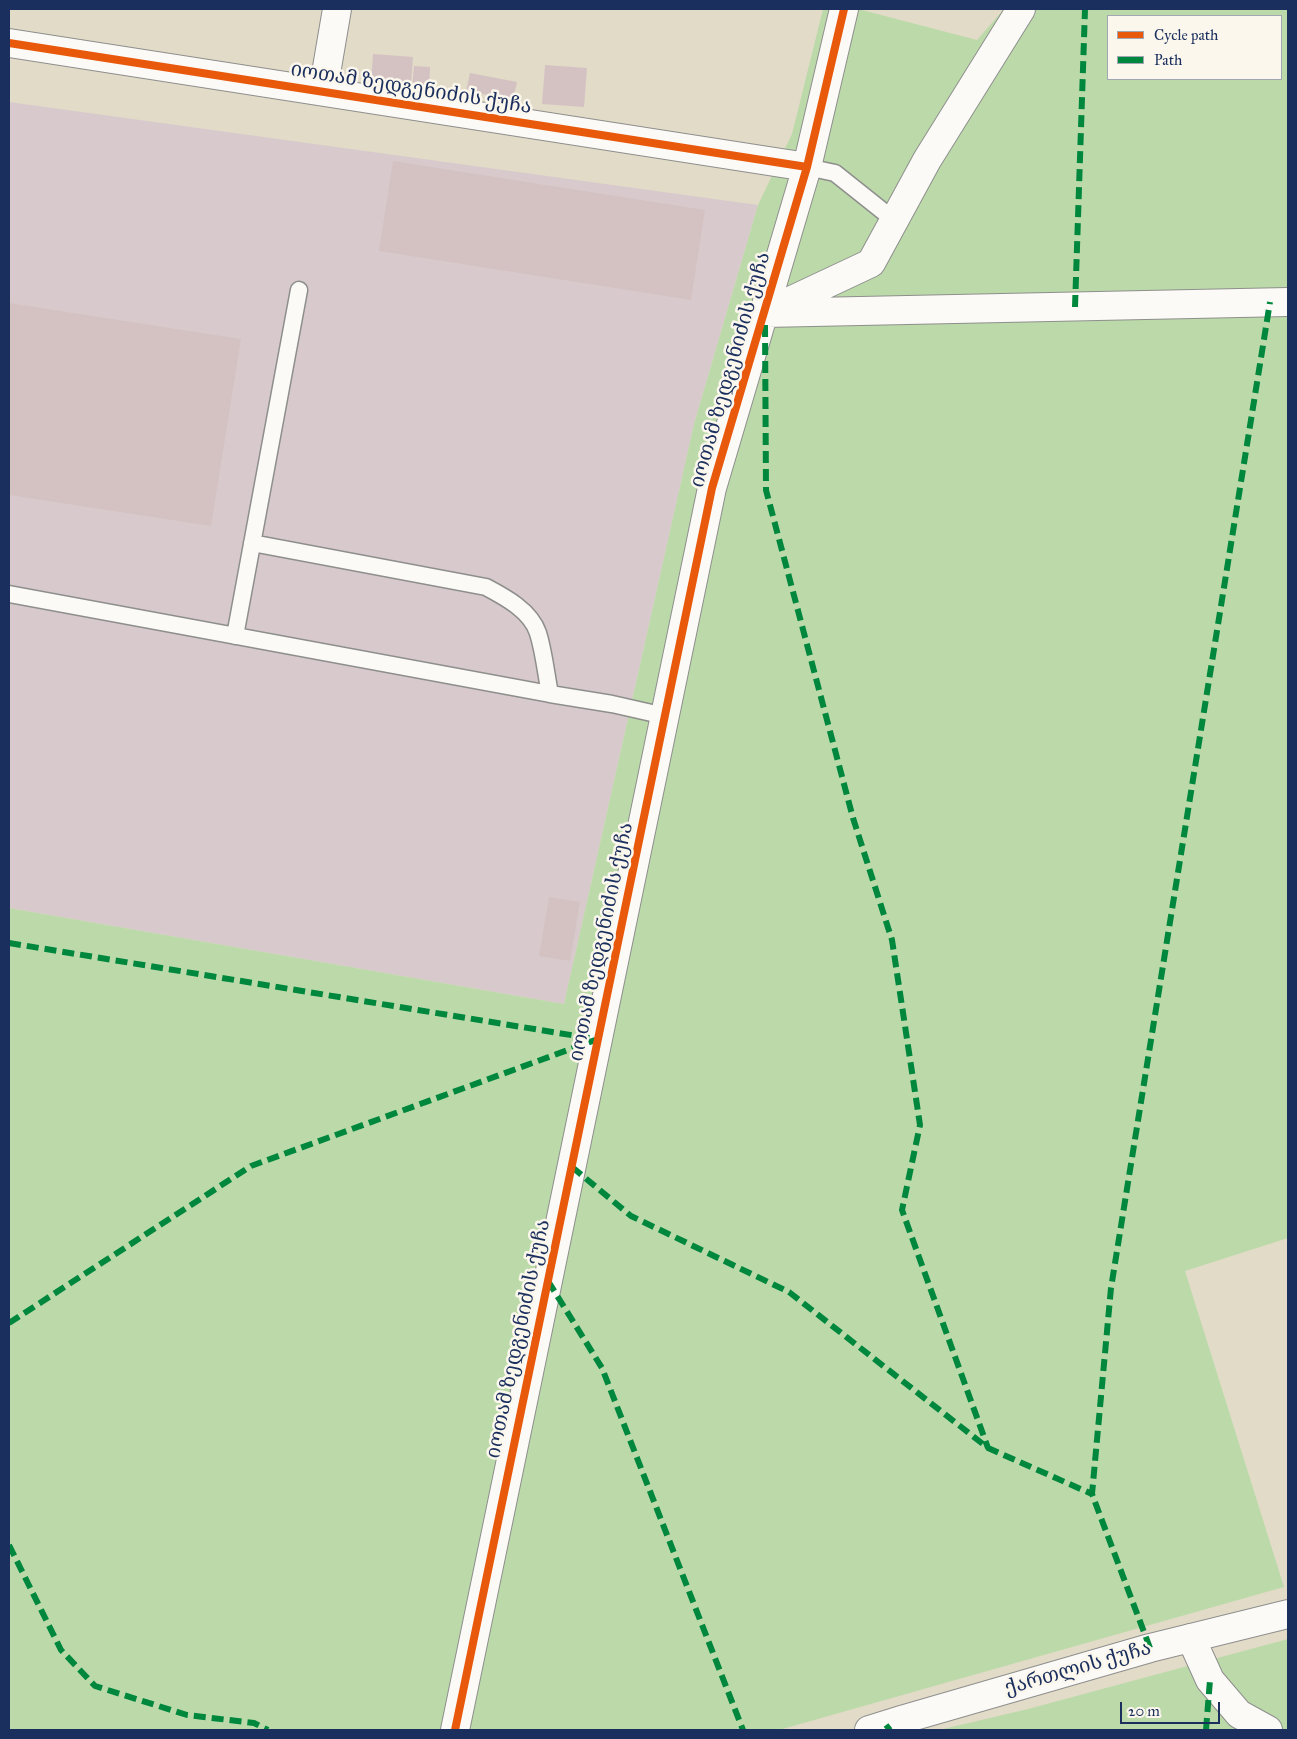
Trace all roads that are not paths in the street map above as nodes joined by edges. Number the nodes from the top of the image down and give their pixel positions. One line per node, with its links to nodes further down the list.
1 (337, 9): 5 (street)
2 (844, 9): 6 (street, იოთამ ზედგენიძის ქუჩა)
3 (1021, 9): 7 (street)
4 (9, 43): 5 (street, იოთამ ზედგენიძის ქუჩა)
5 (323, 92): 6 (street, იოთამ ზედგენიძის ქუჩა)
6 (807, 167): 7 (lane); 10 (street, იოთამ ზედგენიძის ქუჩა)
7 (894, 220): 10 (street)
8 (300, 290): 11 (lane)
9 (1288, 302): 10 (street)
10 (765, 313): 15 (street, იოთამ ზედგენიძის ქუჩა)
11 (252, 543): 13 (lane); 14 (lane)
12 (9, 594): 13 (lane)
13 (234, 636): 14 (lane)
14 (550, 694): 15 (lane)
15 (665, 716): 18 (street, იოთამ ზედგენიძის ქუჩა)
16 (1288, 1614): 17 (street, ქართლის ქუჩა)
17 (1191, 1638): 19 (street, ქართლის ქუჩა); 20 (street)
18 (455, 1730)
19 (869, 1730)
20 (1268, 1730)

